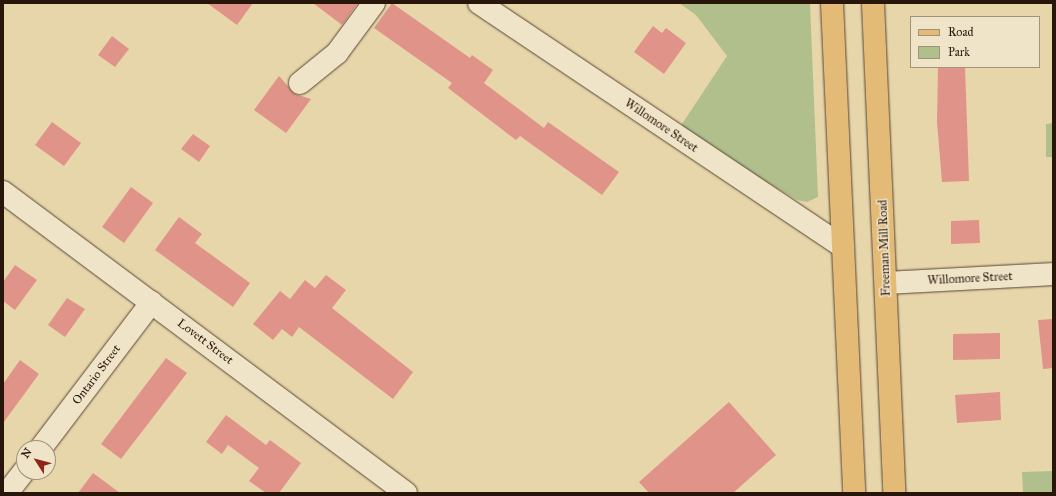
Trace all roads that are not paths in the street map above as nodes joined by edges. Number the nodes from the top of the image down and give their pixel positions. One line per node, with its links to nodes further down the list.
1 (374, 3): 5 (street)
2 (479, 3): 7 (street, Willomore Street)
3 (832, 3): 7 (main road)
4 (873, 3): 9 (main road, Freeman Mill Road)
5 (300, 83)
6 (3, 192): 10 (street, Lovett Street)
7 (843, 247): 15 (main road)
8 (1053, 274): 9 (street, Willomore Street)
9 (887, 284): 16 (main road, Freeman Mill Road)
10 (152, 302): 11 (street, Ontario Street); 14 (street, Lovett Street)
11 (47, 440)
12 (17, 480): 13 (street)
13 (7, 493)
14 (405, 493)
15 (854, 493)
16 (894, 493)

